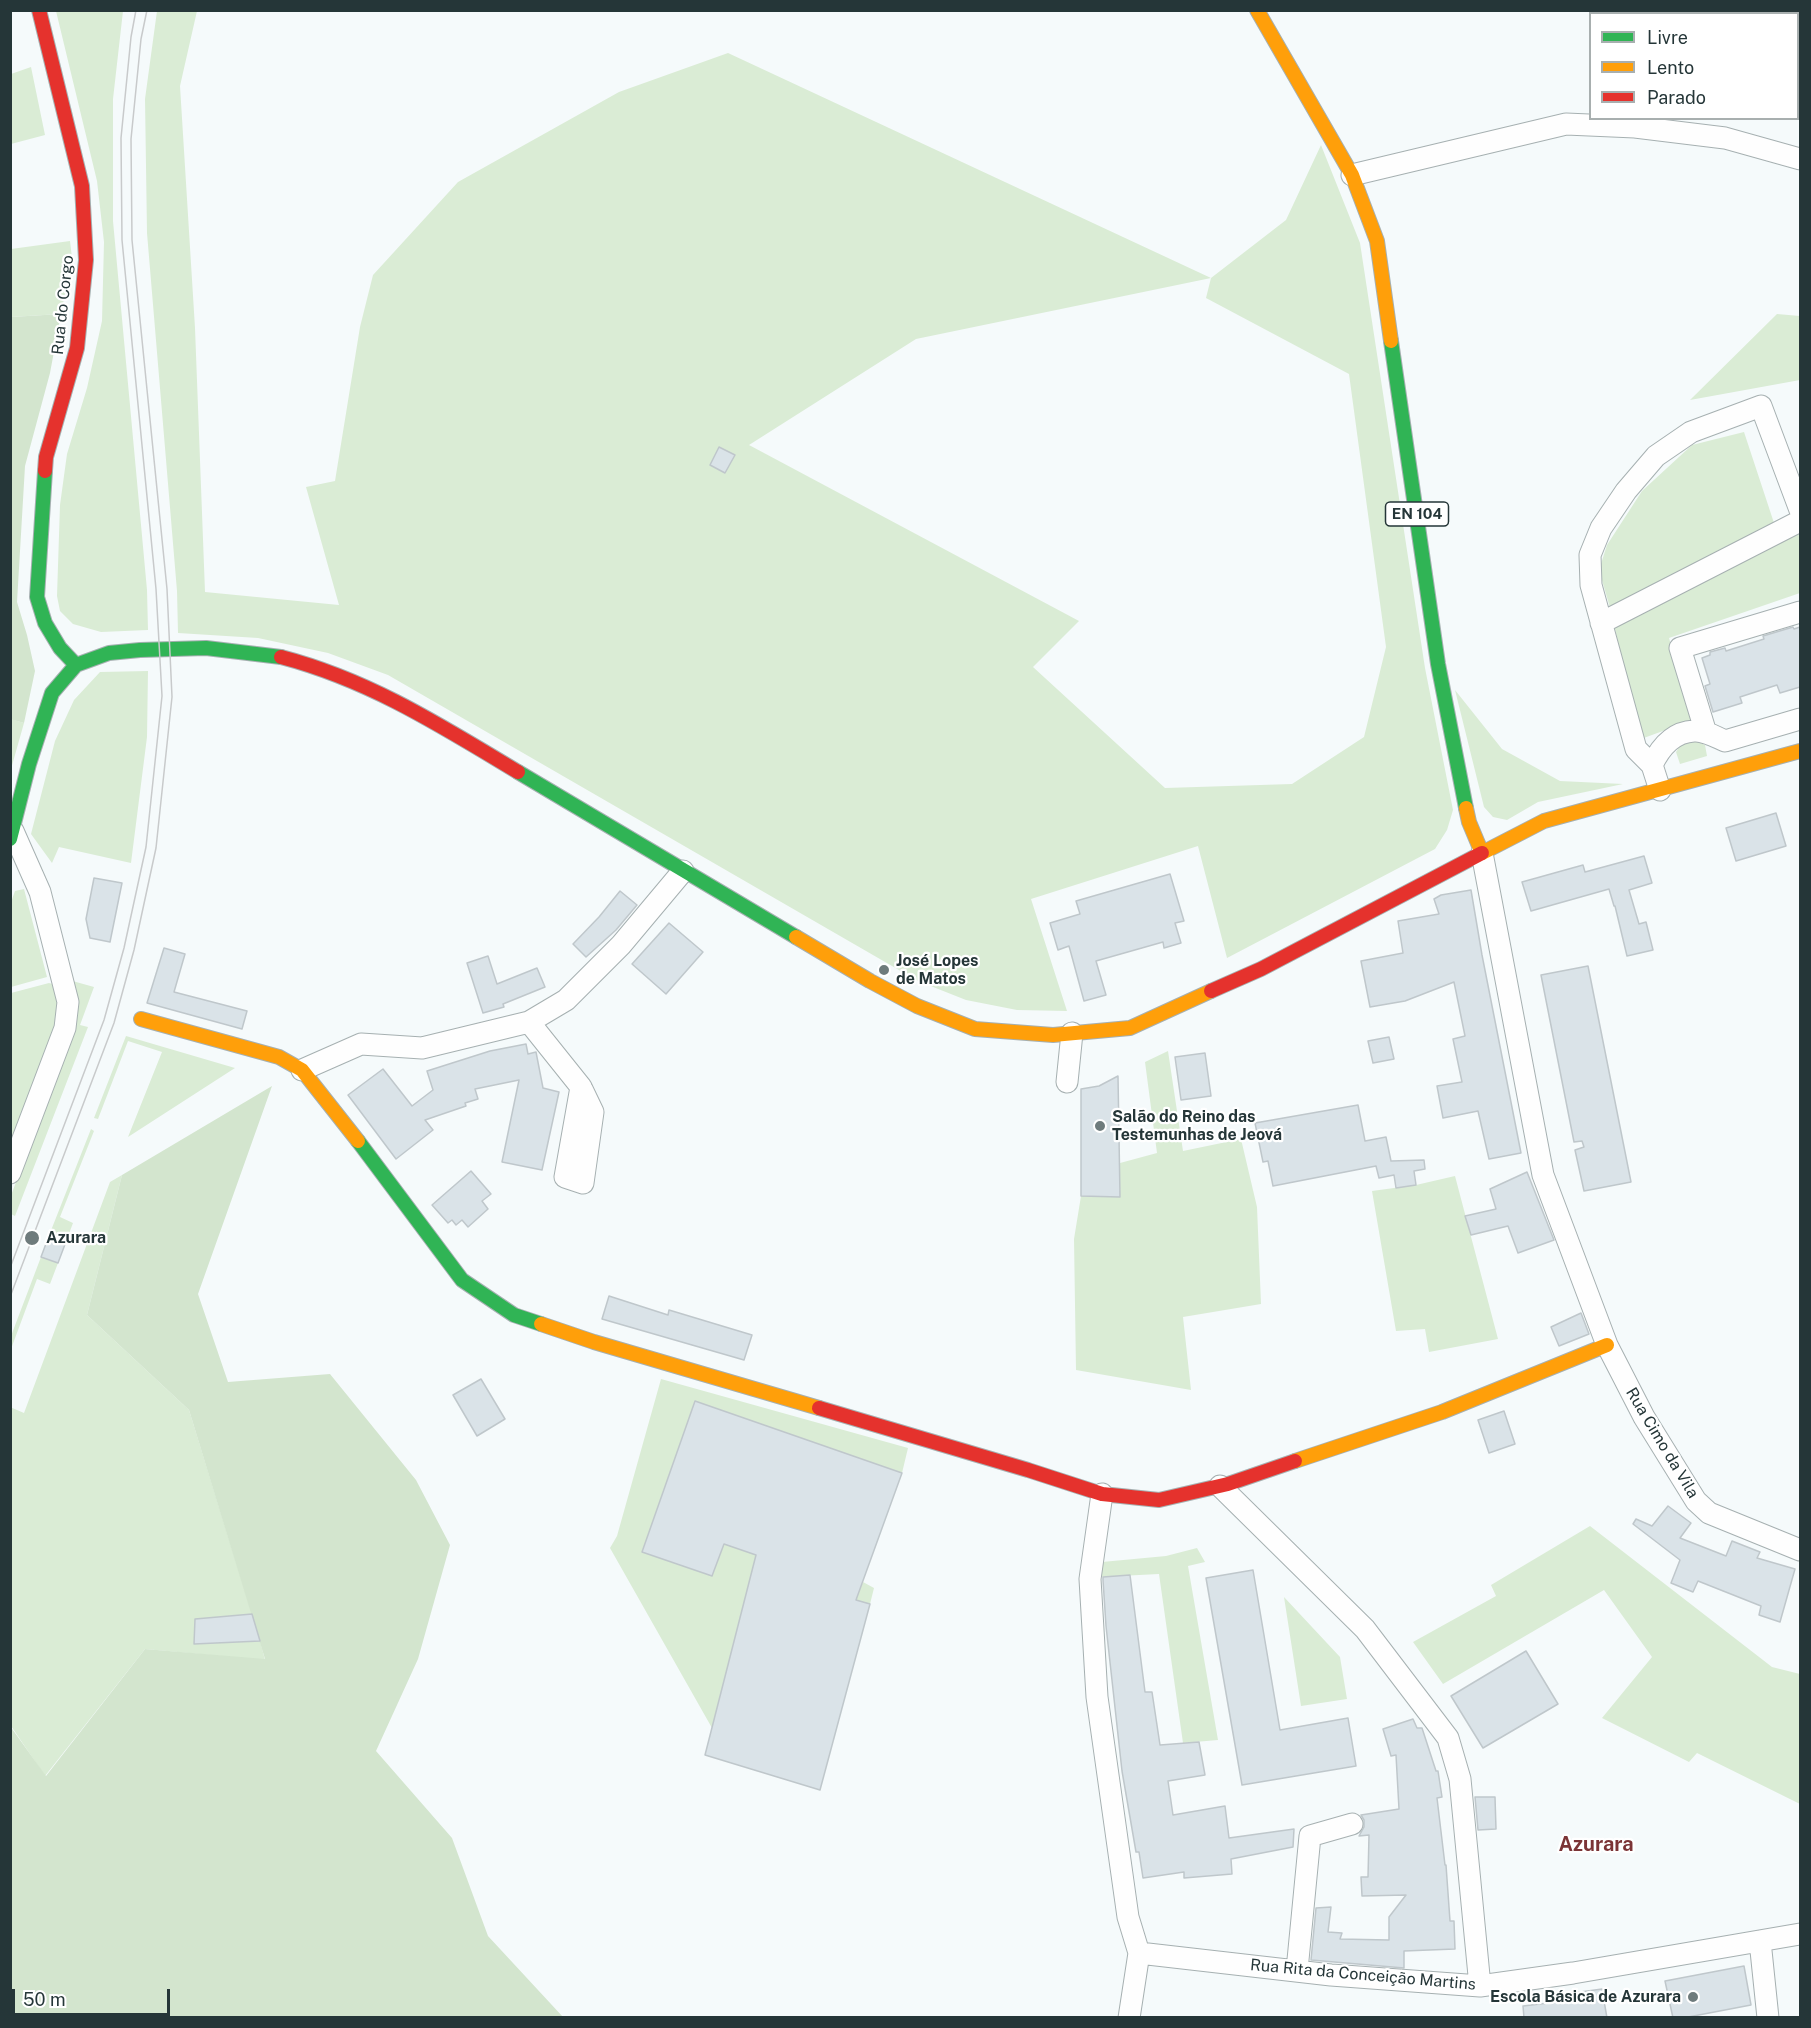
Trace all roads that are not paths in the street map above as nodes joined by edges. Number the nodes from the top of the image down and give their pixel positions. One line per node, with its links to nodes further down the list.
1 (39, 10): 9 (street, Rua do Corgo)
2 (1257, 10): 4 (street, EN 104)
3 (1800, 159): 4 (street)
4 (1352, 175): 16 (street, EN 104)
5 (1800, 510): 8 (street)
6 (1800, 521): 8 (street)
7 (1800, 612): 11 (street)
8 (1602, 623): 13 (street)
9 (76, 665): 15 (street); 17 (street)
10 (1800, 719): 11 (street)
11 (1706, 733): 13 (street)
12 (1800, 751): 14 (street)
13 (1652, 765): 14 (street)
14 (1660, 790): 16 (street)
15 (12, 835): 24 (street)
16 (1482, 853): 20 (street); 25 (street, Rua Cimo da Vila)
17 (683, 871): 19 (street); 20 (street)
18 (141, 1019): 21 (street)
19 (529, 1022): 21 (street); 23 (street)
20 (1072, 1033): 22 (street)
21 (302, 1070): 27 (street)
22 (1067, 1082)
23 (581, 1087)
24 (10, 1173)
25 (1607, 1345): 26 (street); 28 (street, Rua Cimo da Vila)
26 (1220, 1486): 27 (street); 34 (street)
27 (1102, 1494): 32 (street)
28 (1800, 1550)
29 (1352, 1824): 33 (street)
30 (1800, 1934): 31 (street, Rua Rita da Conceição Martins)
31 (1760, 1941): 34 (street, Rua Rita da Conceição Martins); 36 (street)
32 (1138, 1953): 33 (street, Rua Rita da Conceição Martins); 35 (street)
33 (1298, 1971): 34 (street, Rua Rita da Conceição Martins)
34 (1480, 1986)
35 (1129, 2018)
36 (1768, 2018)

